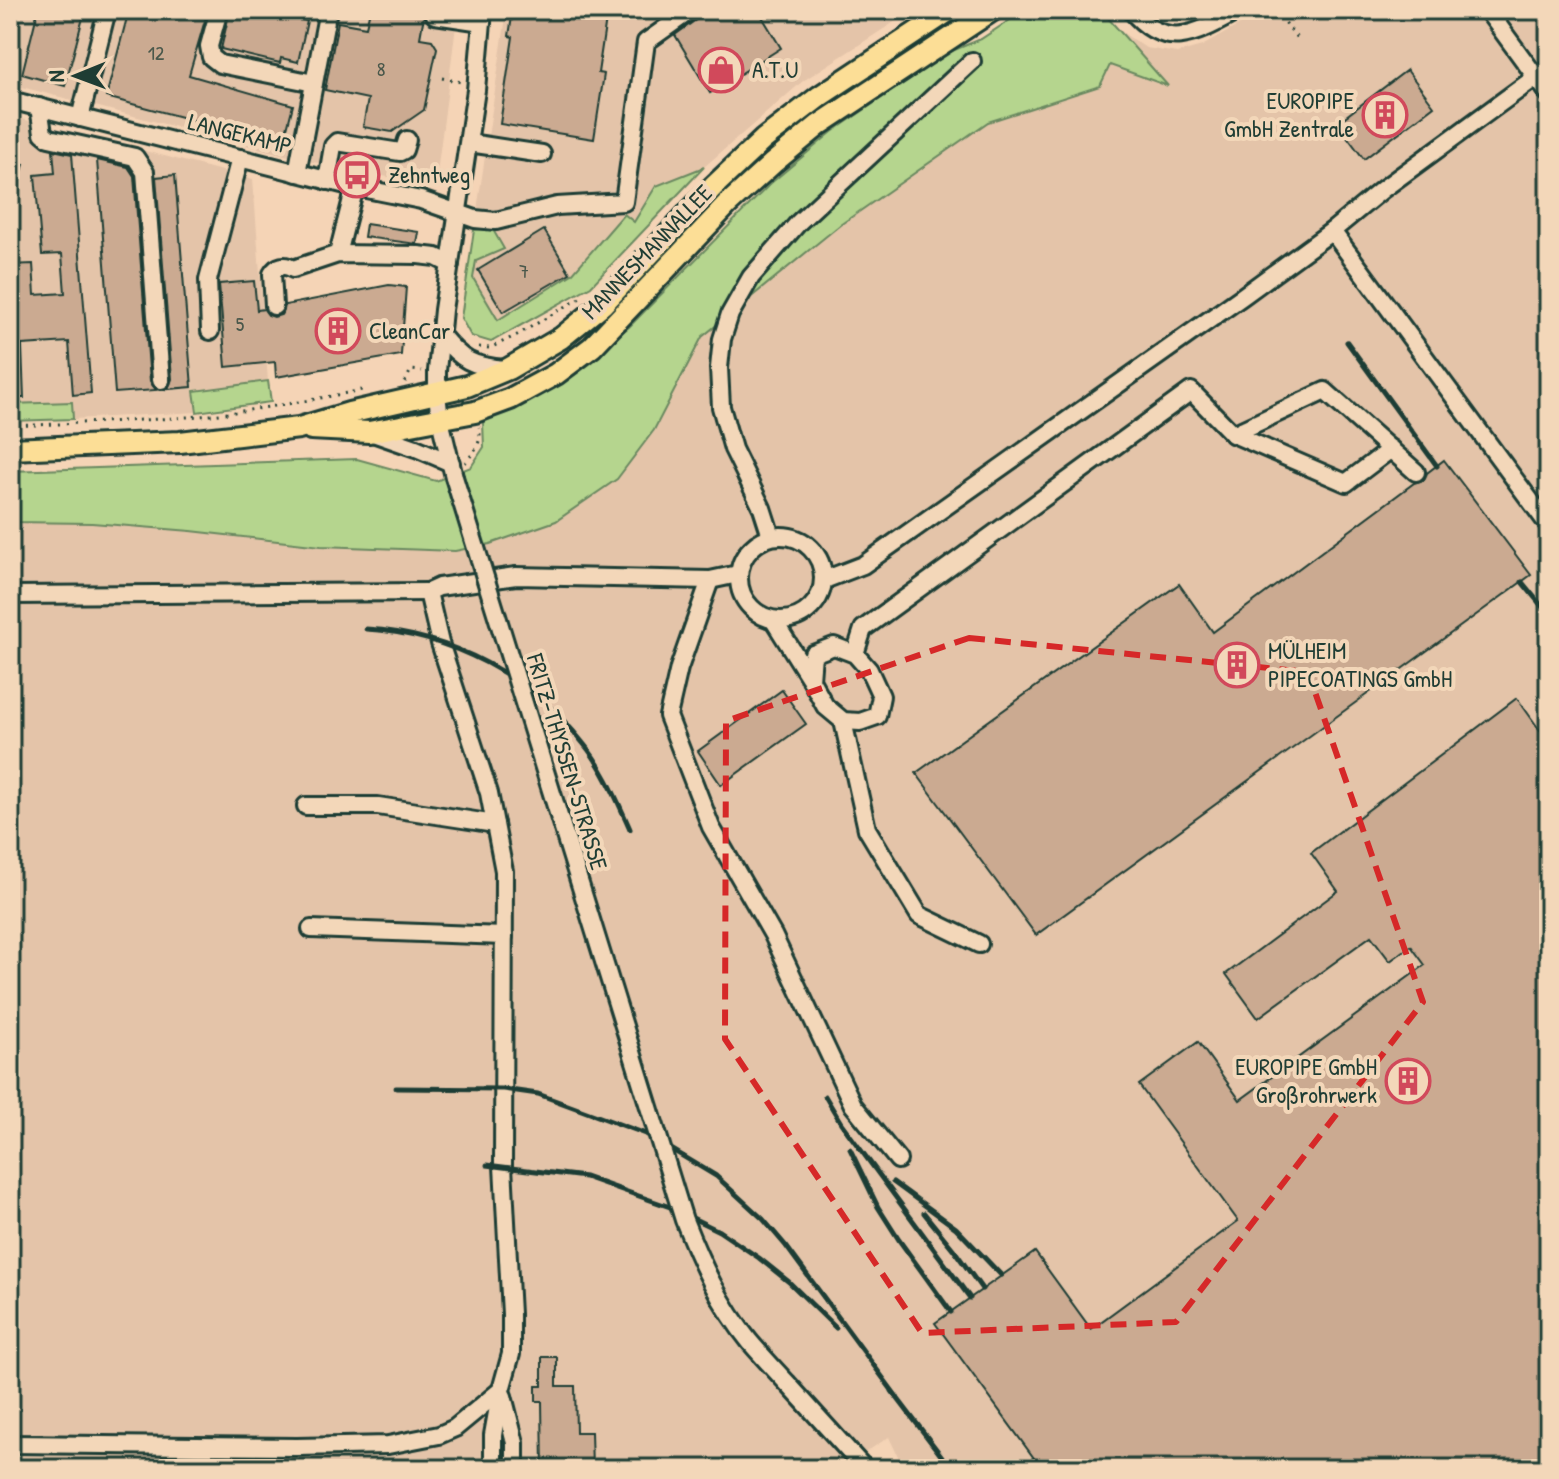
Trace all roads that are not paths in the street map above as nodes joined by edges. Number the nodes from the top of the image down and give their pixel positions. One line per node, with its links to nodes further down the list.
1 (107, 10): 19 (street)
2 (219, 10): 15 (street)
3 (328, 10): 15 (street)
4 (691, 10): 27 (street, LANGEKAMP)
5 (950, 10): 34 (main road, MANNESMANNALLEE)
6 (993, 10): 37 (main road, MANNESMANNALLEE)
7 (1131, 10): 8 (street)
8 (1240, 10)
9 (1487, 10): 14 (street)
10 (436, 12): 11 (street); 12 (street)
11 (482, 16): 21 (street, FRITZ-THYSSEN-STRASSE)
12 (434, 33)
13 (972, 61): 46 (street)
14 (1542, 72): 16 (street); 28 (street)
15 (314, 83): 24 (street)
16 (1549, 94)
17 (10, 100): 18 (street, LANGEKAMP)
18 (39, 107): 19 (street, LANGEKAMP); 35 (street)
19 (80, 118): 23 (street, LANGEKAMP)
20 (407, 140): 25 (street)
21 (469, 143): 22 (street); 27 (street, FRITZ-THYSSEN-STRASSE)
22 (542, 154)
23 (240, 158): 24 (street, LANGEKAMP); 32 (street)
24 (297, 173): 25 (street, LANGEKAMP)
25 (327, 181): 26 (street, LANGEKAMP)
26 (355, 187): 27 (street, LANGEKAMP); 29 (street)
27 (458, 214): 30 (street, FRITZ-THYSSEN-STRASSE)
28 (1332, 231): 45 (street); 49 (street)
29 (338, 254): 30 (street); 31 (street)
30 (450, 264): 33 (street, FRITZ-THYSSEN-STRASSE)
31 (280, 306)
32 (210, 331)
33 (440, 334): 34 (street); 36 (street, FRITZ-THYSSEN-STRASSE)
34 (508, 369): 36 (main road, MANNESMANNALLEE)
35 (161, 380)
36 (437, 394): 37 (street, FRITZ-THYSSEN-STRASSE); 38 (main road, MANNESMANNALLEE)
37 (440, 420): 39 (main road, MANNESMANNALLEE); 43 (street, FRITZ-THYSSEN-STRASSE)
38 (299, 428): 39 (main road, MANNESMANNALLEE); 41 (main road, MANNESMANNALLEE)
39 (369, 432): 43 (street)
40 (1233, 434): 42 (street); 42 (street); 53 (street)
41 (10, 449)
42 (1391, 449): 44 (street)
43 (452, 470): 64 (street, FRITZ-THYSSEN-STRASSE, bridge)
44 (1416, 472)
45 (1549, 526)
46 (771, 536): 47 (street); 49 (street)
47 (738, 574): 48 (street); 52 (street)
48 (710, 580): 50 (street); 61 (street)
49 (824, 580): 52 (street)
50 (428, 592): 51 (street); 57 (street)
51 (10, 595)
52 (774, 621): 54 (street)
53 (855, 654): 54 (street); 55 (street)
54 (811, 680): 55 (street)
55 (843, 721): 60 (street)
56 (306, 806): 57 (street)
57 (495, 824): 59 (street)
58 (311, 929): 59 (street)
59 (504, 936): 62 (street)
60 (979, 944)
61 (898, 1160)
62 (501, 1390): 63 (street); 65 (street); 66 (street)
63 (10, 1444)
64 (862, 1468)
65 (493, 1469)
66 (515, 1469)

